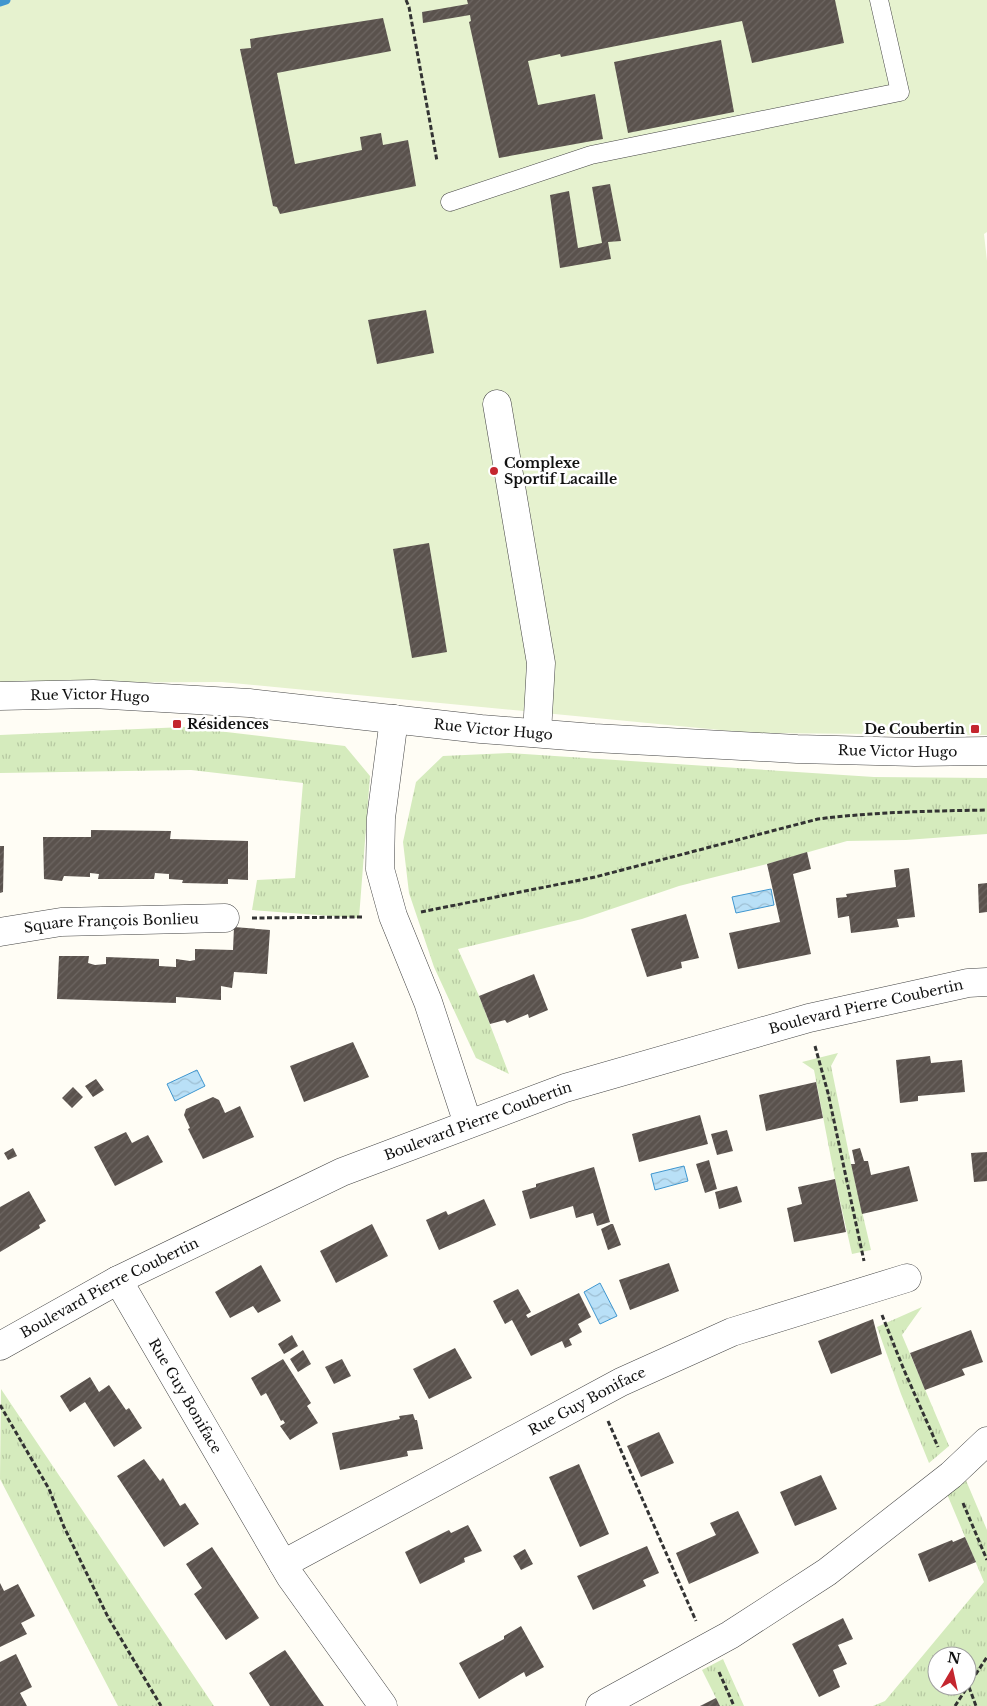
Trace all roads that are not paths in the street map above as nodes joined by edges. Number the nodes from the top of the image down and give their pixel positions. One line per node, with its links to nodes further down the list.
1 (879, 0): 2 (lane)
2 (450, 202)
3 (497, 404): 6 (street)
4 (0, 696): 5 (street, Rue Victor Hugo)
5 (394, 720): 6 (street, Rue Victor Hugo); 11 (street)
6 (536, 733): 7 (street, Rue Victor Hugo)
7 (987, 751)
8 (225, 918): 9 (street, Square François Bonlieu)
9 (0, 932)
10 (987, 982): 11 (street, Boulevard Pierre Coubertin)
11 (468, 1124): 13 (street, Boulevard Pierre Coubertin)
12 (908, 1278): 16 (street, Rue Guy Boniface)
13 (118, 1280): 14 (street, Boulevard Pierre Coubertin); 16 (street, Rue Guy Boniface)
14 (0, 1346)
15 (987, 1442): 18 (street)
16 (283, 1564): 17 (street, Rue Guy Boniface)
17 (383, 1706)
18 (600, 1706)

